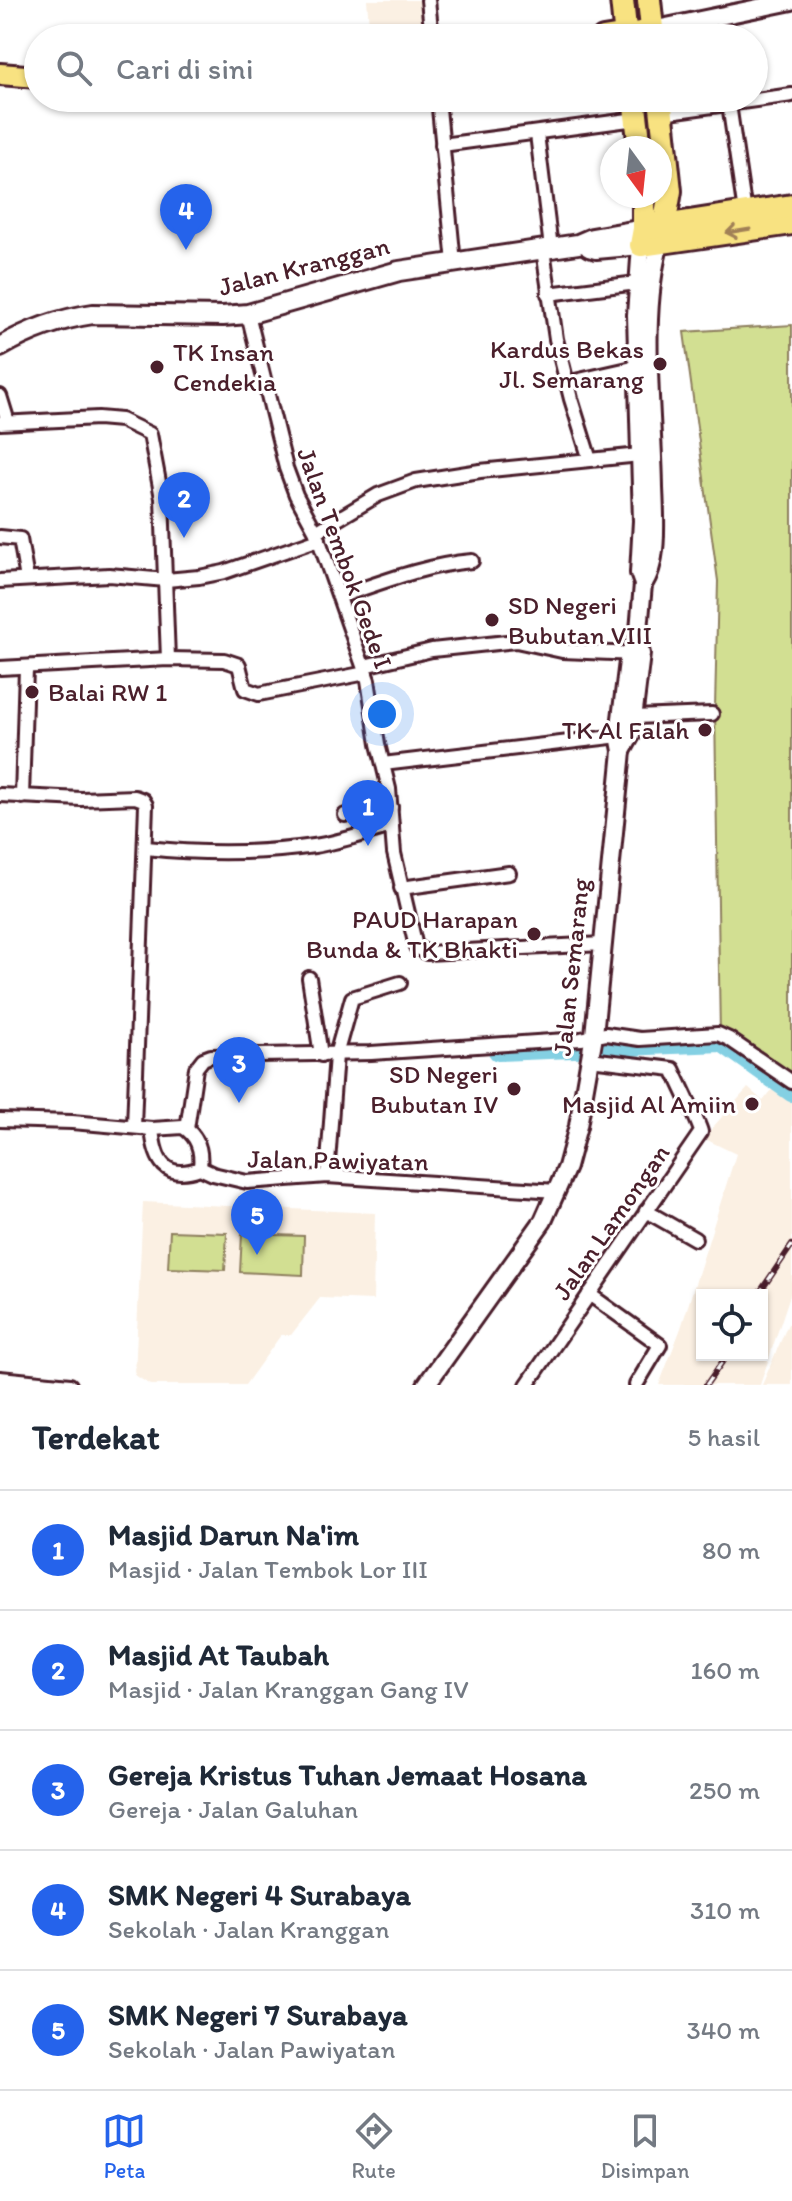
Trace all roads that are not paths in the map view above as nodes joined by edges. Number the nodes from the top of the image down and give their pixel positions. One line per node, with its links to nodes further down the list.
1 (428, 0): 5 (street)
2 (622, 0): 6 (highway)
3 (649, 0): 7 (highway)
4 (792, 1): 8 (street)
5 (431, 24)
6 (619, 24)
7 (651, 24)
8 (694, 24)
9 (0, 74): 10 (main road)
10 (24, 76)
11 (792, 95): 12 (street)
12 (768, 98)
13 (439, 112): 21 (street)
14 (620, 112): 18 (street)
15 (636, 112): 19 (highway)
16 (662, 112): 20 (highway)
17 (730, 112): 26 (street)
18 (537, 134): 21 (street); 30 (street)
19 (638, 136)
20 (665, 136)
21 (442, 145): 31 (street)
22 (672, 182): 27 (highway)
23 (792, 206): 26 (highway)
24 (647, 208): 29 (highway)
25 (661, 208): 29 (highway)
26 (745, 213): 27 (highway)
27 (702, 219): 29 (highway)
28 (792, 223): 29 (highway, one-way to 29)
29 (653, 235): 30 (main road, Jalan Kranggan); 32 (street, Jalan Semarang); 48 (street, Jalan Semarang)
30 (547, 249): 31 (main road, Jalan Kranggan); 33 (street)
31 (454, 263): 34 (main road, Jalan Kranggan)
32 (637, 283): 33 (street); 36 (street, Jalan Semarang)
33 (548, 294): 37 (street)
34 (248, 314): 35 (main road, Jalan Kranggan); 42 (street, Jalan Tembok Gede I)
35 (0, 347)
36 (637, 367): 37 (street); 40 (street, Jalan Semarang)
37 (566, 383): 41 (street)
38 (0, 396): 39 (street)
39 (4, 423): 46 (street)
40 (640, 455): 41 (street); 48 (street, Jalan Semarang)
41 (590, 460): 42 (street)
42 (318, 535): 46 (street); 49 (street, Jalan Tembok Gede I)
43 (0, 537): 45 (street)
44 (472, 561): 49 (street)
45 (27, 579): 46 (street); 47 (street)
46 (166, 580): 51 (street)
47 (0, 581)
48 (643, 584): 50 (street, Jalan Semarang)
49 (341, 596): 54 (street, Jalan Tembok Gede I)
50 (636, 650): 54 (street); 56 (street, Jalan Semarang); 57 (street, Jalan Semarang)
51 (168, 659): 53 (street); 54 (street)
52 (0, 668): 53 (street)
53 (26, 668): 60 (street)
54 (365, 670): 58 (street, Jalan Tembok Gede I)
55 (712, 714): 56 (street)
56 (634, 717): 57 (street, Jalan Semarang)
57 (624, 740): 58 (street); 67 (street, Jalan Semarang)
58 (383, 764): 61 (street, Jalan Tembok Gede I)
59 (0, 795): 60 (street)
60 (22, 797): 64 (street)
61 (391, 807): 62 (street); 63 (street, Jalan Tembok Gede I)
62 (345, 815)
63 (392, 826): 64 (street); 66 (street, Jalan Tembok Gede I)
64 (146, 848): 75 (street)
65 (509, 873): 66 (street)
66 (401, 888): 67 (street, Jalan Tembok Gede I)
67 (603, 944): 70 (street, Jalan Semarang)
68 (309, 978): 71 (street)
69 (400, 983): 72 (street)
70 (592, 1047): 72 (street); 73 (street); 80 (street, Jalan Semarang); 81 (street, Jalan Lamongan)
71 (321, 1055): 72 (street); 77 (street)
72 (336, 1055): 79 (street)
73 (792, 1082)
74 (0, 1120): 75 (street)
75 (134, 1127): 76 (street)
76 (152, 1129): 77 (street); 78 (street, Jalan Pawiyatan)
77 (187, 1129): 78 (street)
78 (200, 1168): 79 (street, Jalan Pawiyatan)
79 (327, 1176): 80 (street, Jalan Pawiyatan)
80 (557, 1191): 86 (street, Jalan Semarang)
81 (646, 1211): 82 (street); 83 (street, Jalan Lamongan)
82 (695, 1239)
83 (589, 1294): 87 (street, Jalan Lamongan); 88 (street)
84 (0, 1378): 85 (street)
85 (70, 1385)
86 (426, 1385)
87 (527, 1385)
88 (636, 1385)

